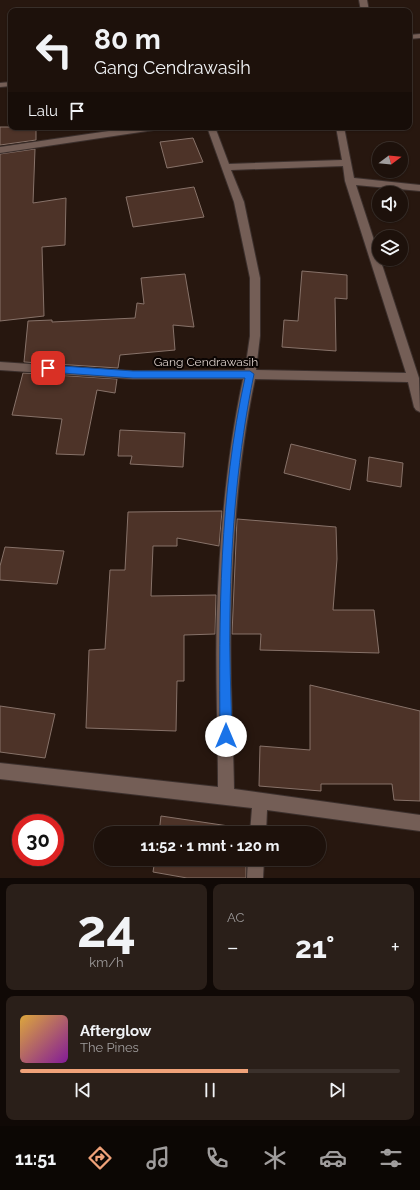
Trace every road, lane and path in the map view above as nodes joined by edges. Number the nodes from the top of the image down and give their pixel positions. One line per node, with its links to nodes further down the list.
1 (134, 130): 4 (street)
2 (212, 130): 6 (street)
3 (340, 130): 5 (street)
4 (0, 150)
5 (346, 163): 6 (street); 7 (street)
6 (226, 167): 10 (street)
7 (350, 181): 8 (street); 11 (street)
8 (420, 188)
9 (0, 366): 10 (street, Gang Cendrawasih)
10 (250, 374): 11 (street, Gang Cendrawasih); 14 (street)
11 (413, 378): 12 (street)
12 (420, 407)
13 (0, 771): 14 (street)
14 (226, 797): 15 (street)
15 (260, 802): 16 (street); 17 (street)
16 (420, 823)
17 (258, 826)
18 (256, 866): 19 (street)
19 (255, 878)

